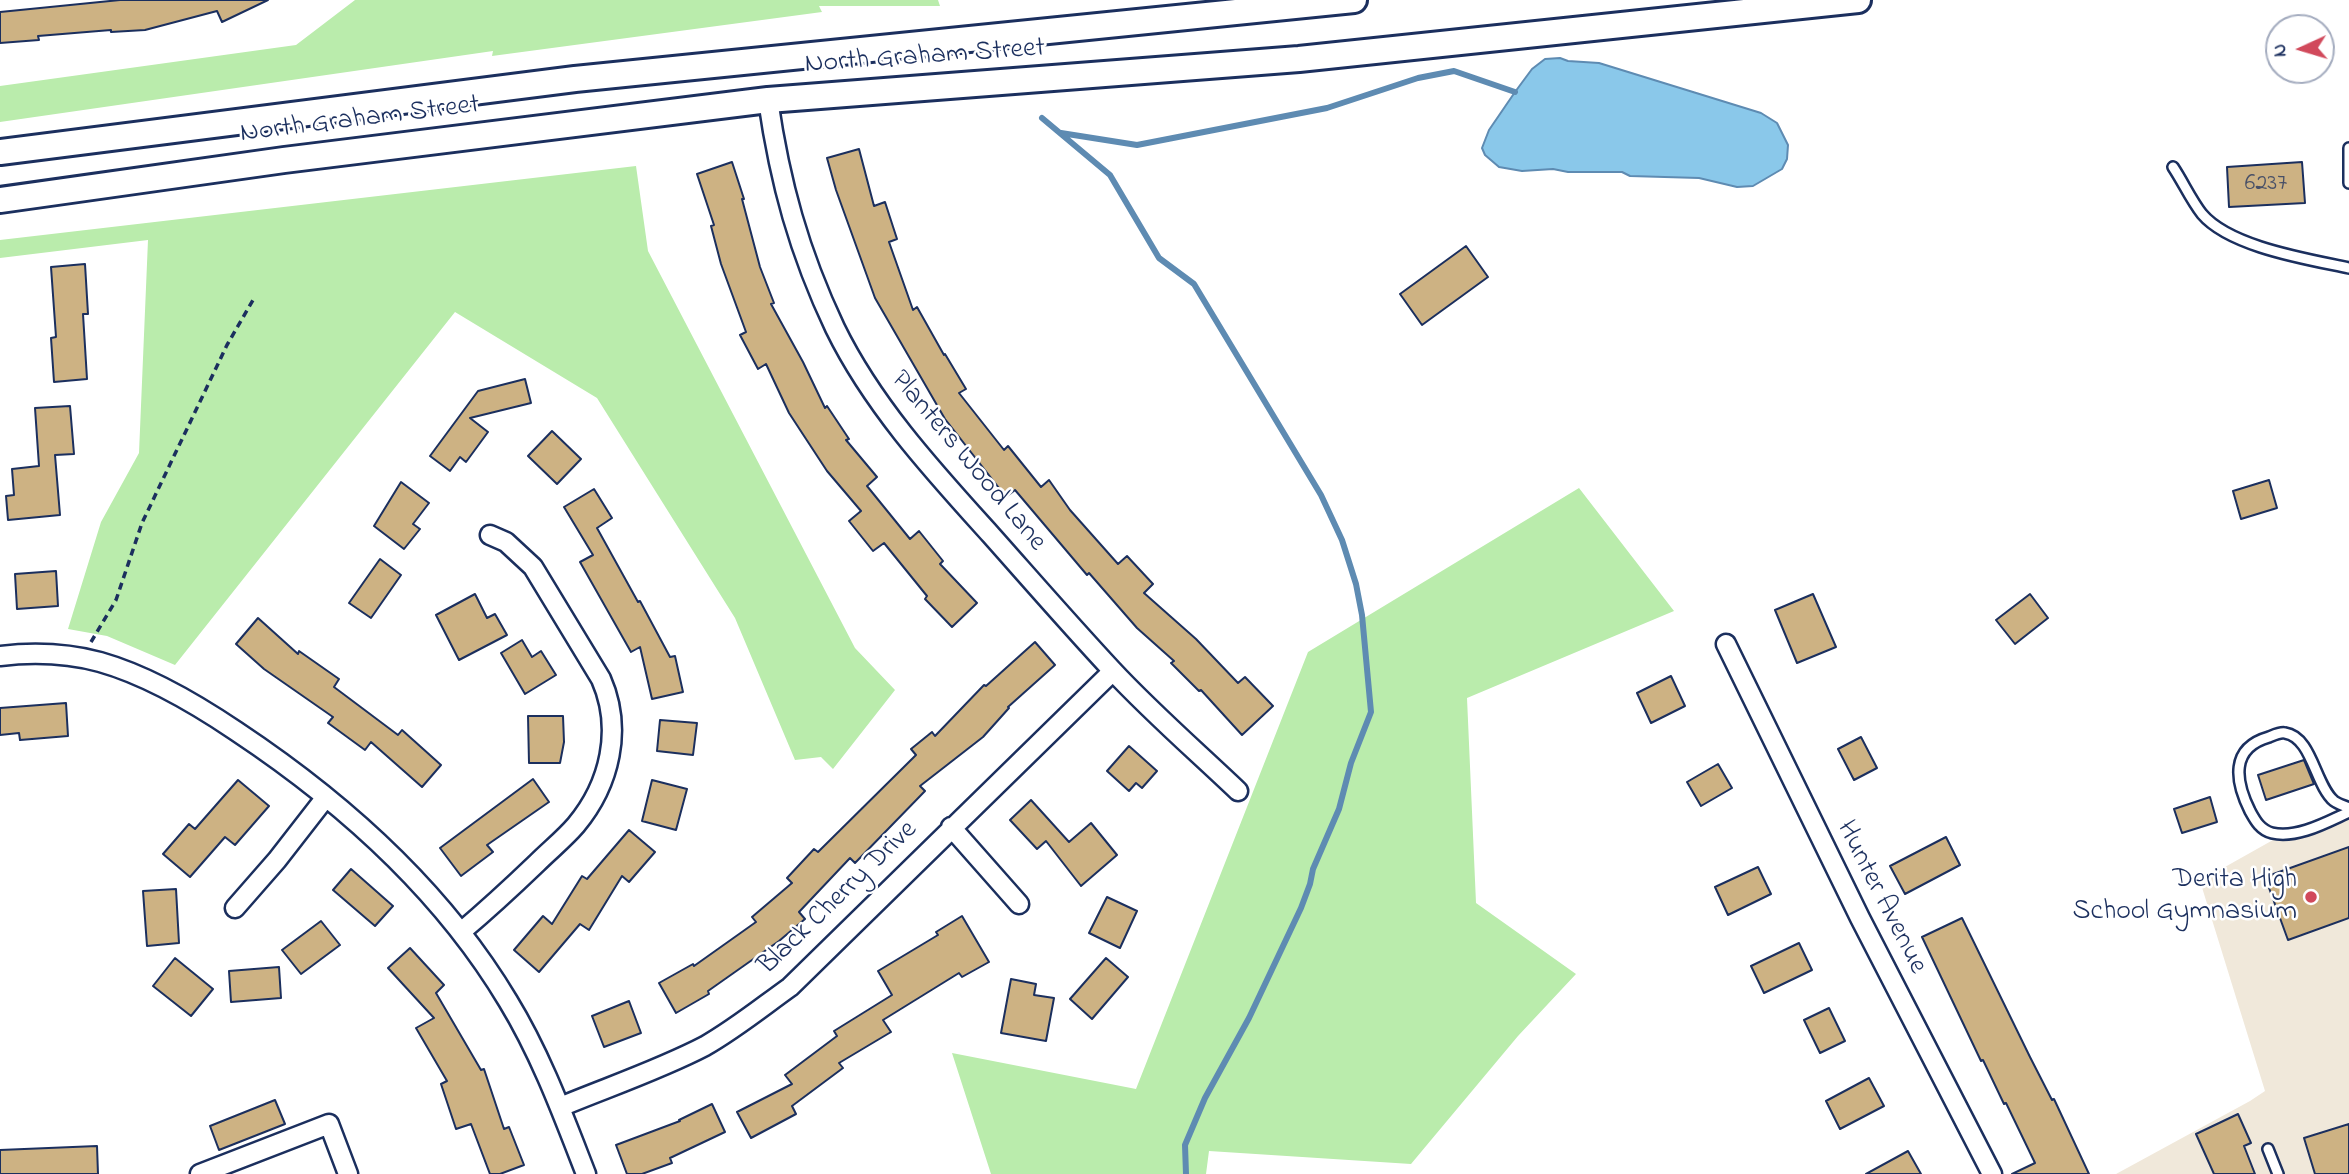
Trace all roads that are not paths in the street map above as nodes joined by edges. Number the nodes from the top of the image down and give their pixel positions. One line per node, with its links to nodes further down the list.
1 (1354, 0): 5 (main road, North Graham Street)
2 (1858, 0): 3 (main road, North Graham Street)
3 (768, 100): 8 (main road, North Graham Street); 13 (street, Planters Wood Lane)
4 (2349, 148): 7 (lane)
5 (0, 152)
6 (2174, 167): 9 (lane)
7 (2349, 183)
8 (0, 200)
9 (2349, 268)
10 (490, 535): 20 (street)
11 (1726, 644): 26 (street, Hunter Avenue)
12 (0, 656): 15 (street)
13 (1113, 671): 14 (street, Planters Wood Lane); 17 (street, Black Cherry Drive)
14 (1238, 791)
15 (326, 797): 19 (street); 20 (street)
16 (2349, 810): 16 (lane)
17 (951, 827): 18 (street); 21 (street, Black Cherry Drive)
18 (1019, 904)
19 (235, 908)
20 (461, 932): 21 (street)
21 (560, 1107): 25 (street)
22 (2267, 1149): 27 (lane)
23 (200, 1174): 24 (street)
24 (348, 1174)
25 (586, 1174)
26 (1992, 1174)
27 (2278, 1174)

